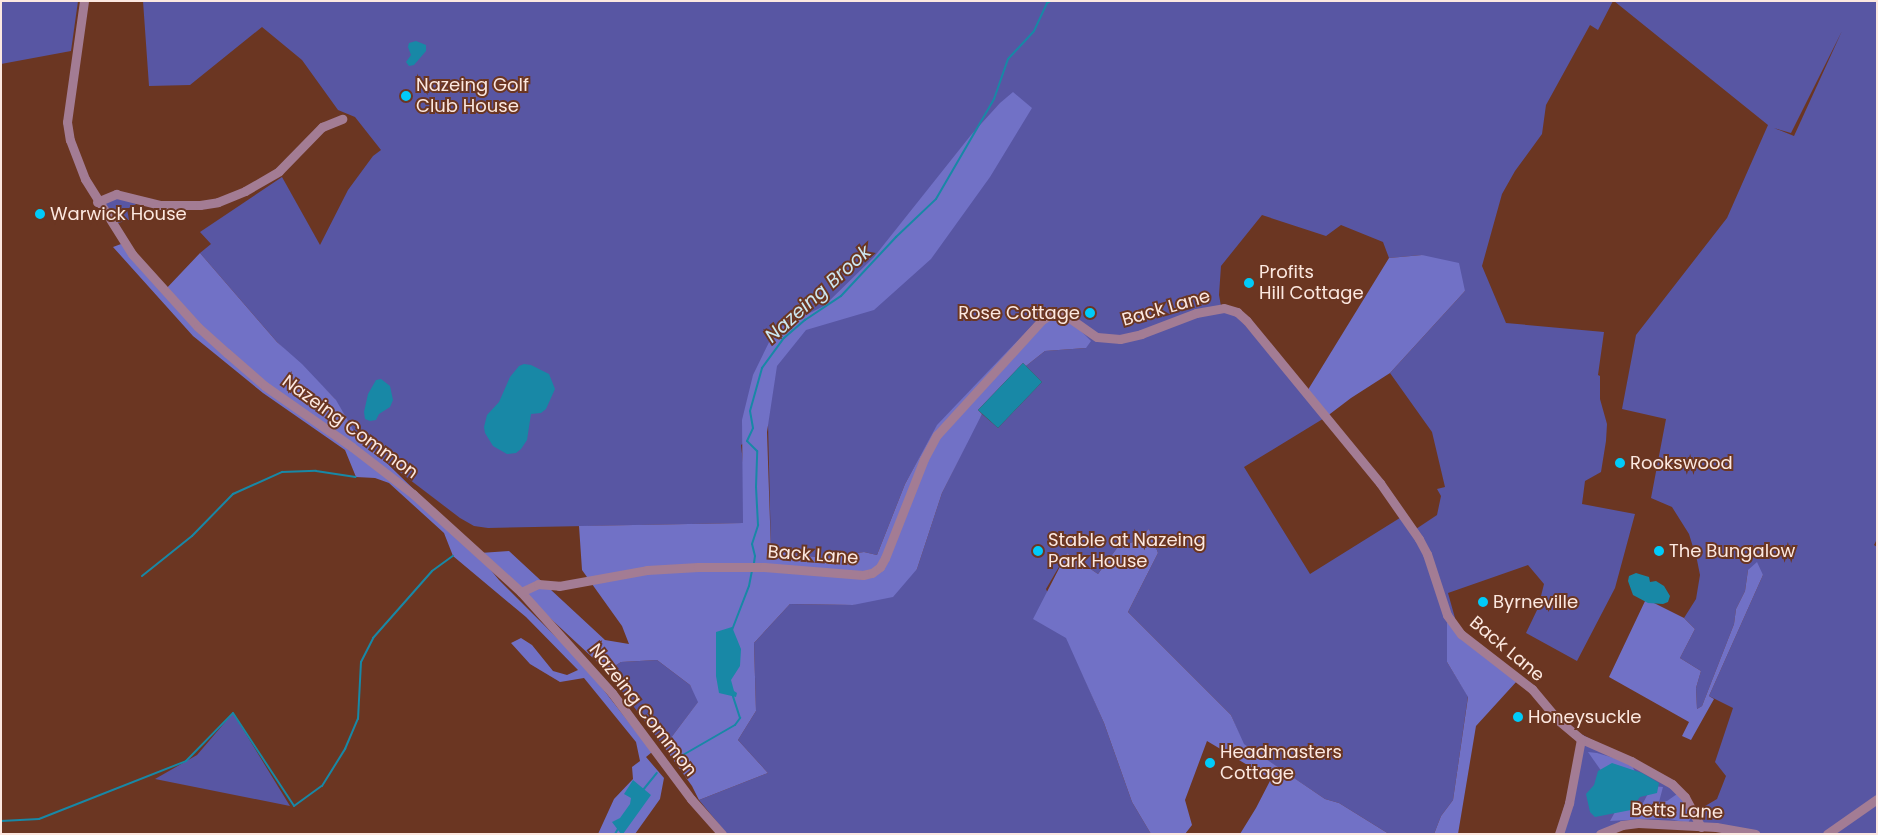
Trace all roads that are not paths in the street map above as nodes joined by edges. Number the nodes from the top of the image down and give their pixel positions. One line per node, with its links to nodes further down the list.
1 (84, 1): 3 (street, Nazeing Common)
2 (342, 119): 3 (street)
3 (97, 202): 4 (street, Nazeing Common)
4 (521, 592): 5 (street, Back Lane); 8 (street, Nazeing Common)
5 (1580, 738): 7 (street, Back Lane); 9 (street)
6 (1877, 798): 12 (street)
7 (1701, 827): 10 (street, Betts Lane); 11 (street, Betts Lane)
8 (722, 834)
9 (1560, 834)
10 (1600, 834)
11 (1755, 834)
12 (1827, 834)

